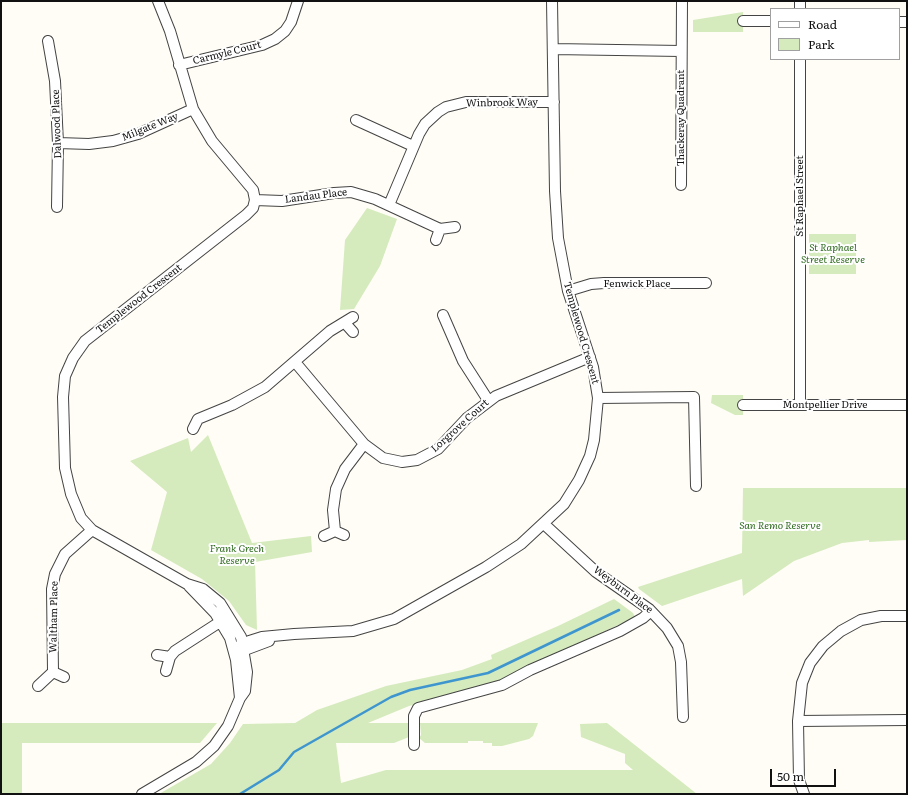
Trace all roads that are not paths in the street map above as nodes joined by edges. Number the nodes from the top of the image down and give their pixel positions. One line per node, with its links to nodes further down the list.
1 (158, 1): 11 (street)
2 (298, 1): 11 (street, Carmyle Court)
3 (552, 1): 8 (street, Templewood Crescent)
4 (682, 1): 9 (street, Thackeray Quadrant)
5 (770, 21): 6 (street)
6 (743, 22)
7 (48, 41): 15 (street, Dalwood Place)
8 (553, 49): 9 (street); 12 (street, Templewood Crescent)
9 (681, 51): 17 (street, Thackeray Quadrant)
10 (800, 60): 33 (street, St Raphael Street)
11 (179, 65): 13 (street)
12 (554, 102): 16 (street, Winbrook Way); 25 (street, Templewood Crescent)
13 (193, 109): 15 (street, Milgate Way); 18 (street)
14 (356, 120): 16 (street)
15 (58, 143): 20 (street, Dalwood Place)
16 (413, 146): 19 (street, Winbrook Way)
17 (682, 185)
18 (255, 200): 19 (street, Landau Place); 41 (street, Templewood Crescent)
19 (389, 205): 22 (street, Landau Place)
20 (57, 207)
21 (455, 227): 22 (street)
22 (440, 229): 23 (street)
23 (436, 240)
24 (706, 283): 25 (street, Fenwick Place)
25 (568, 291): 28 (street, Templewood Crescent)
26 (443, 315): 31 (street)
27 (353, 332): 29 (street)
28 (590, 357): 30 (street, Templewood Crescent); 31 (street, Lorgrove Court)
29 (295, 362): 36 (street); 38 (street, Lorgrove Court)
30 (598, 398): 39 (street); 40 (street, Templewood Crescent)
31 (488, 400): 38 (street, Lorgrove Court)
32 (743, 405): 33 (street, Montpellier Drive)
33 (800, 405): 34 (street, Montpellier Drive)
34 (907, 405)
35 (193, 410): 36 (street)
36 (198, 419): 37 (street)
37 (194, 429)
38 (364, 444): 42 (street)
39 (696, 486)
40 (544, 524): 43 (street, Weyburn Place); 46 (street, Templewood Crescent)
41 (92, 530): 45 (street, Templewood Crescent); 50 (street, Waltham Place)
42 (324, 536)
43 (651, 611): 53 (street, Weyburn Place); 56 (street)
44 (907, 616): 55 (street)
45 (225, 619): 46 (street, Templewood Crescent); 48 (street)
46 (241, 648): 57 (street)
47 (157, 655): 48 (street)
48 (170, 657): 49 (street)
49 (166, 671)
50 (53, 672): 51 (street); 52 (street)
51 (64, 677)
52 (38, 686)
53 (683, 717)
54 (907, 720): 55 (street)
55 (798, 721): 58 (street)
56 (414, 745)
57 (142, 794)
58 (804, 794)

